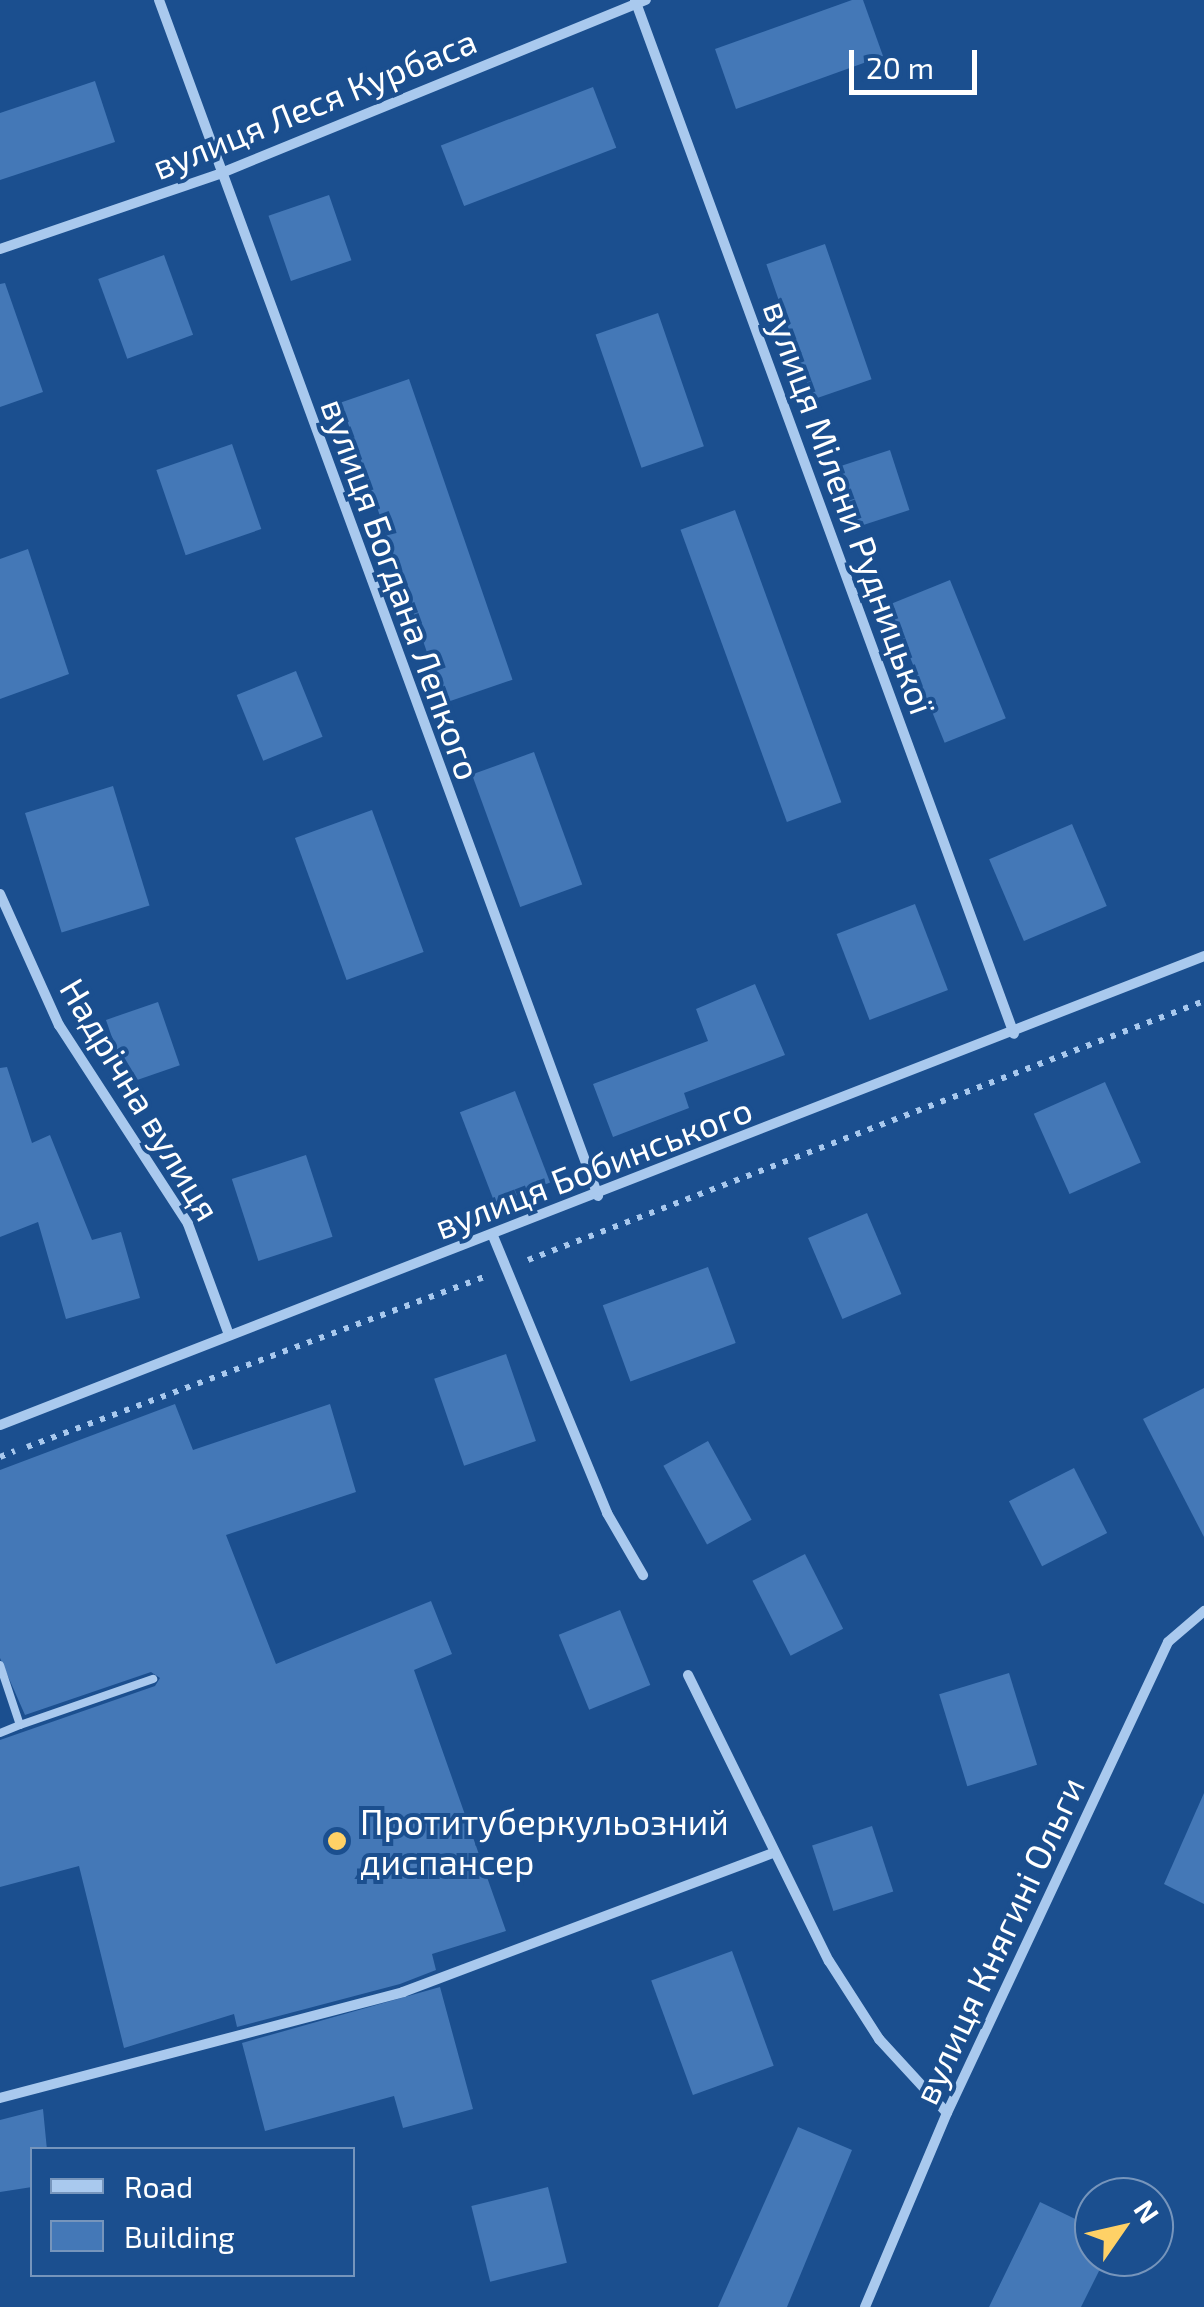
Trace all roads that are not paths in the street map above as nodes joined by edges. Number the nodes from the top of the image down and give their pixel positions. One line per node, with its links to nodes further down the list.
1 (159, 0): 3 (street, вулиця Богдана Лепкого)
2 (639, 1): 3 (street, вулиця Леся Курбаса); 7 (street, вулиця Мілени Рудницької)
3 (219, 174): 4 (street, вулиця Леся Курбаса); 8 (street, вулиця Богдана Лепкого)
4 (0, 250)
5 (0, 894): 10 (street, Надрічна вулиця)
6 (1204, 956): 7 (street, вулиця Бобинського)
7 (1014, 1034): 8 (street, вулиця Бобинського)
8 (598, 1196): 9 (street, вулиця Бобинського)
9 (493, 1236): 10 (street, вулиця Бобинського); 12 (street)
10 (228, 1334): 11 (street, вулиця Бобинського)
11 (0, 1425)
12 (643, 1575)
13 (1204, 1611): 21 (street, вулиця Княгині Ольги)
14 (0, 1665): 17 (lane)
15 (688, 1675): 19 (street)
16 (153, 1679): 17 (lane)
17 (20, 1724): 18 (lane)
18 (0, 1733)
19 (772, 1852): 20 (street); 21 (street)
20 (0, 2098)
21 (946, 2113): 22 (street, вулиця Княгині Ольги)
22 (865, 2307)

